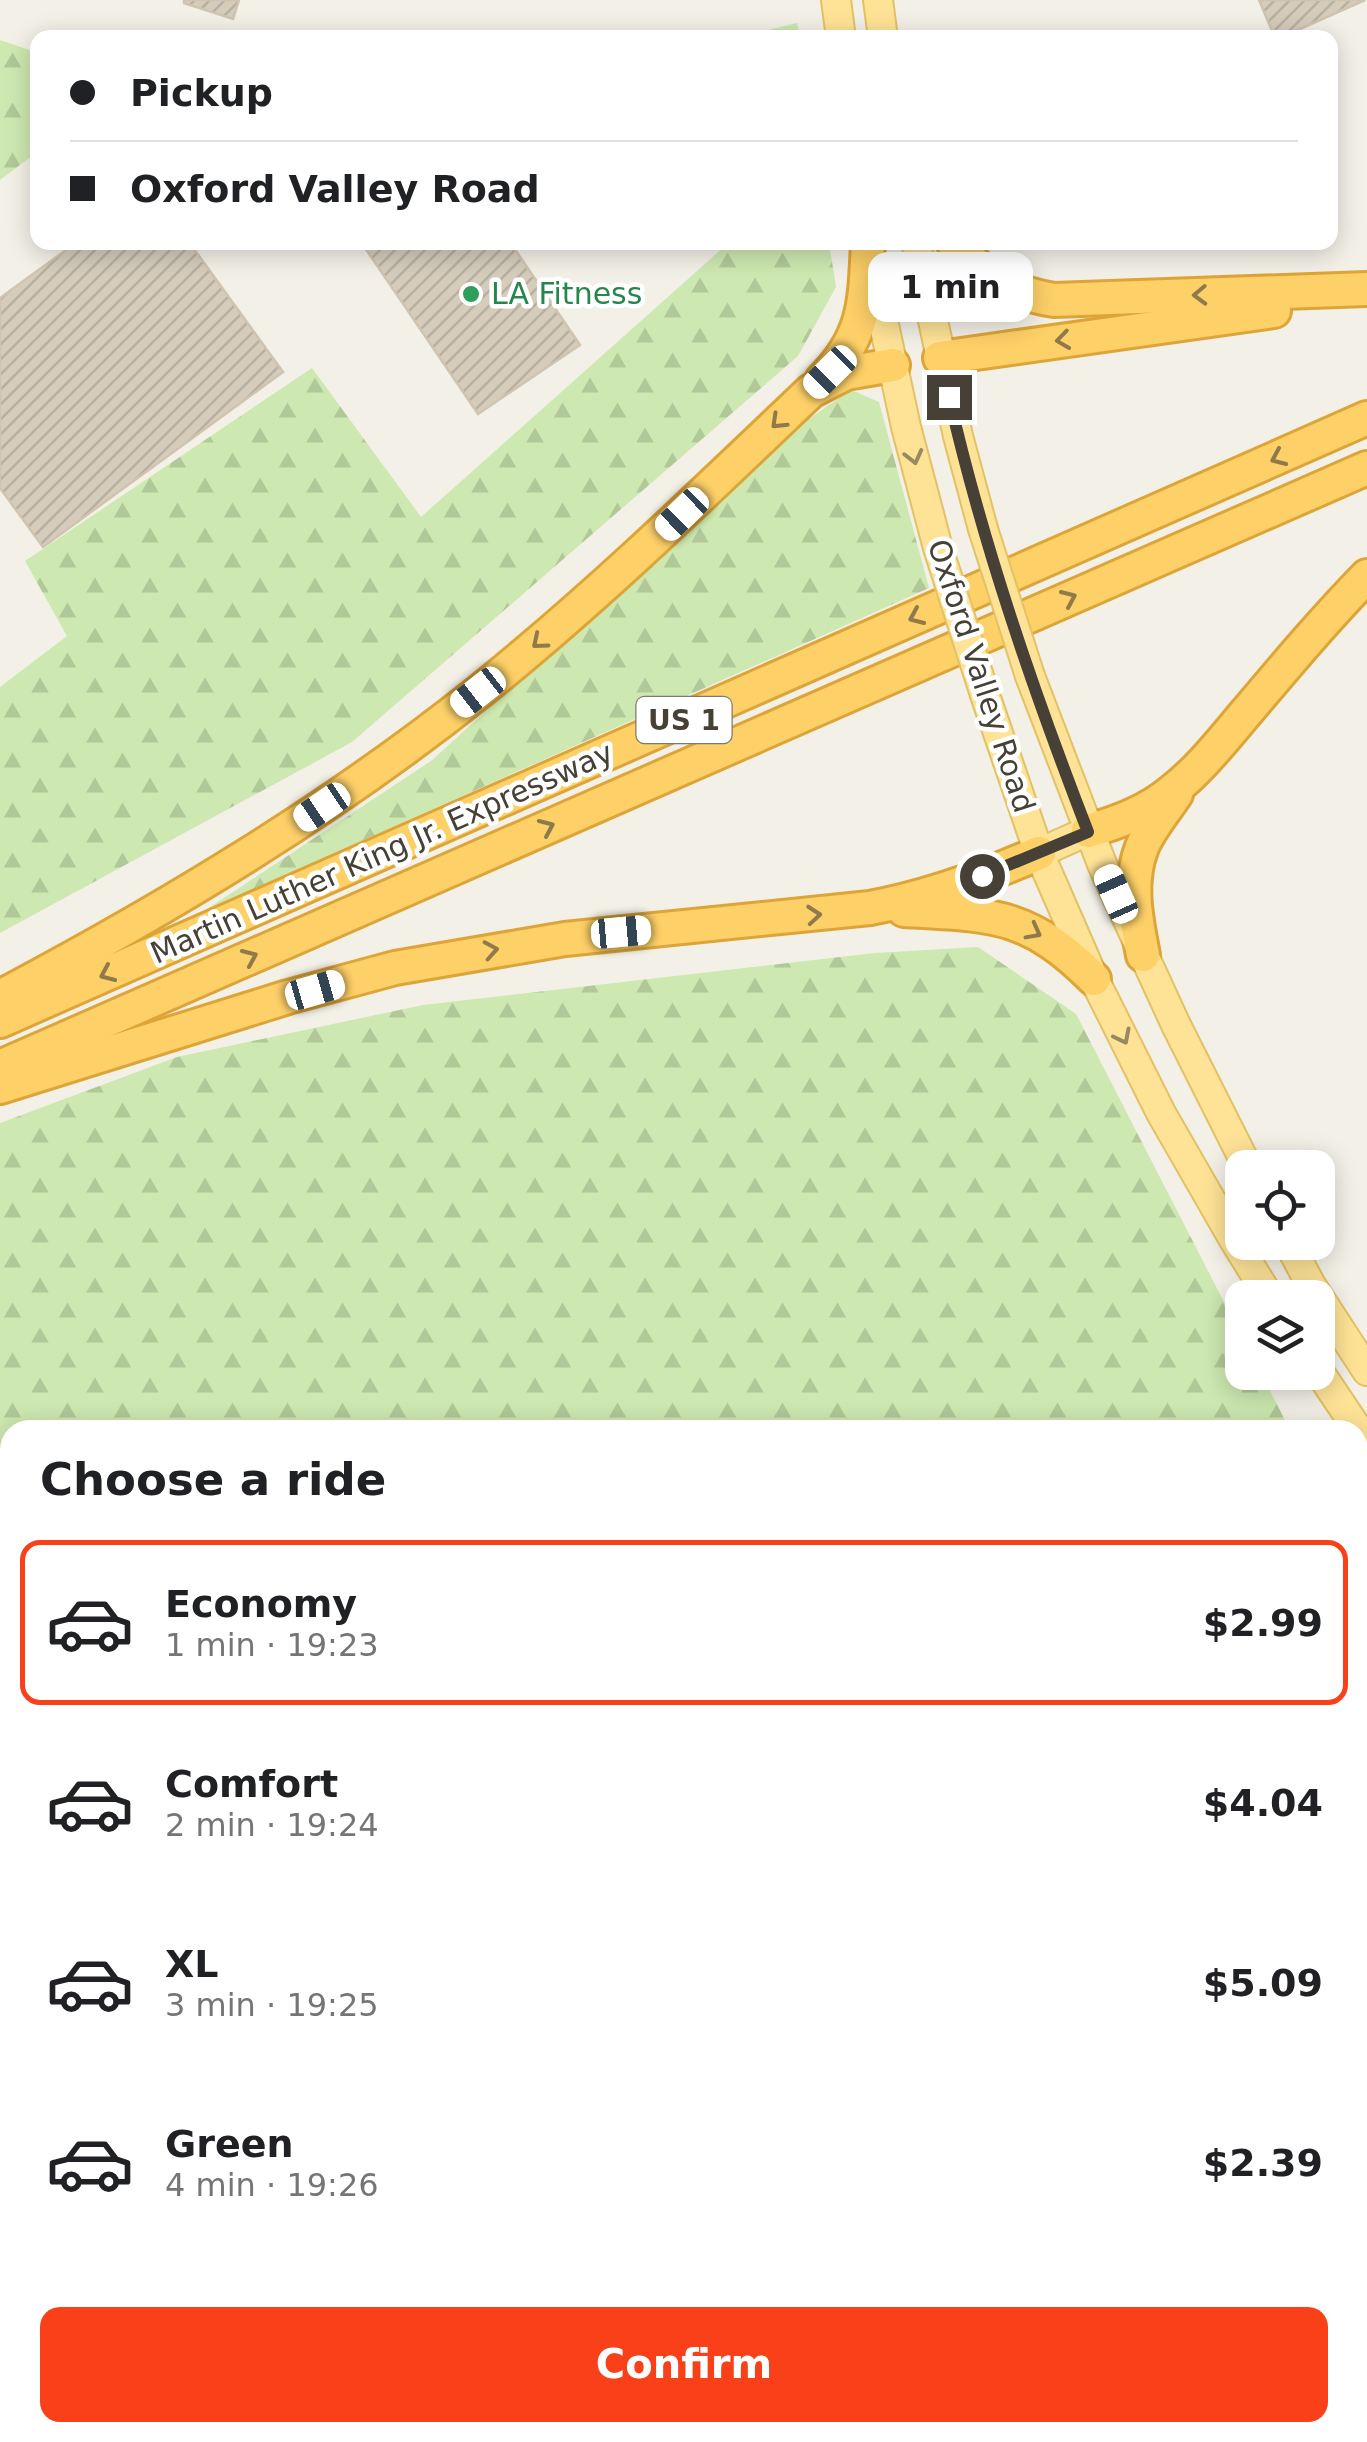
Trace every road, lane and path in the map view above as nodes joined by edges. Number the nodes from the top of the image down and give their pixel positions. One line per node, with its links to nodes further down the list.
1 (836, 0): 3 (main road)
2 (878, 0): 4 (main road)
3 (840, 30)
4 (882, 30)
5 (868, 250): 12 (highway)
6 (869, 250): 11 (main road, Oxford Valley Road)
7 (918, 250): 10 (main road, Oxford Valley Road)
8 (961, 250): 9 (highway, one-way to 8)
9 (1367, 291): 10 (highway, one-way to 10)
10 (940, 358): 11 (main road); 17 (main road, Oxford Valley Road, bridge)
11 (893, 364): 12 (highway); 18 (main road, Oxford Valley Road, one-way to 18, bridge)
12 (811, 391): 22 (highway, one-way to 22)
13 (1367, 418): 23 (highway, Martin Luther King Jr. Expressway / US 1, one-way to 23)
14 (1367, 468): 24 (highway, Martin Luther King Jr. Expressway / US 1, one-way to 14)
15 (1367, 576): 16 (highway)
16 (1188, 778): 17 (highway); 20 (highway)
17 (1088, 832): 18 (main road); 20 (main road, Oxford Valley Road)
18 (1038, 853): 19 (highway); 21 (main road, Oxford Valley Road)
19 (870, 908): 21 (highway, one-way to 21); 25 (highway, one-way to 19)
20 (1143, 955): 26 (main road, Oxford Valley Road)
21 (1094, 979): 28 (main road, Oxford Valley Road, one-way to 28)
22 (0, 997)
23 (0, 1021)
24 (0, 1067)
25 (0, 1087)
26 (1239, 1150)
27 (1299, 1260): 29 (main road)
28 (1259, 1280)
29 (1367, 1371)
30 (1331, 1390): 31 (main road)
31 (1351, 1420)

